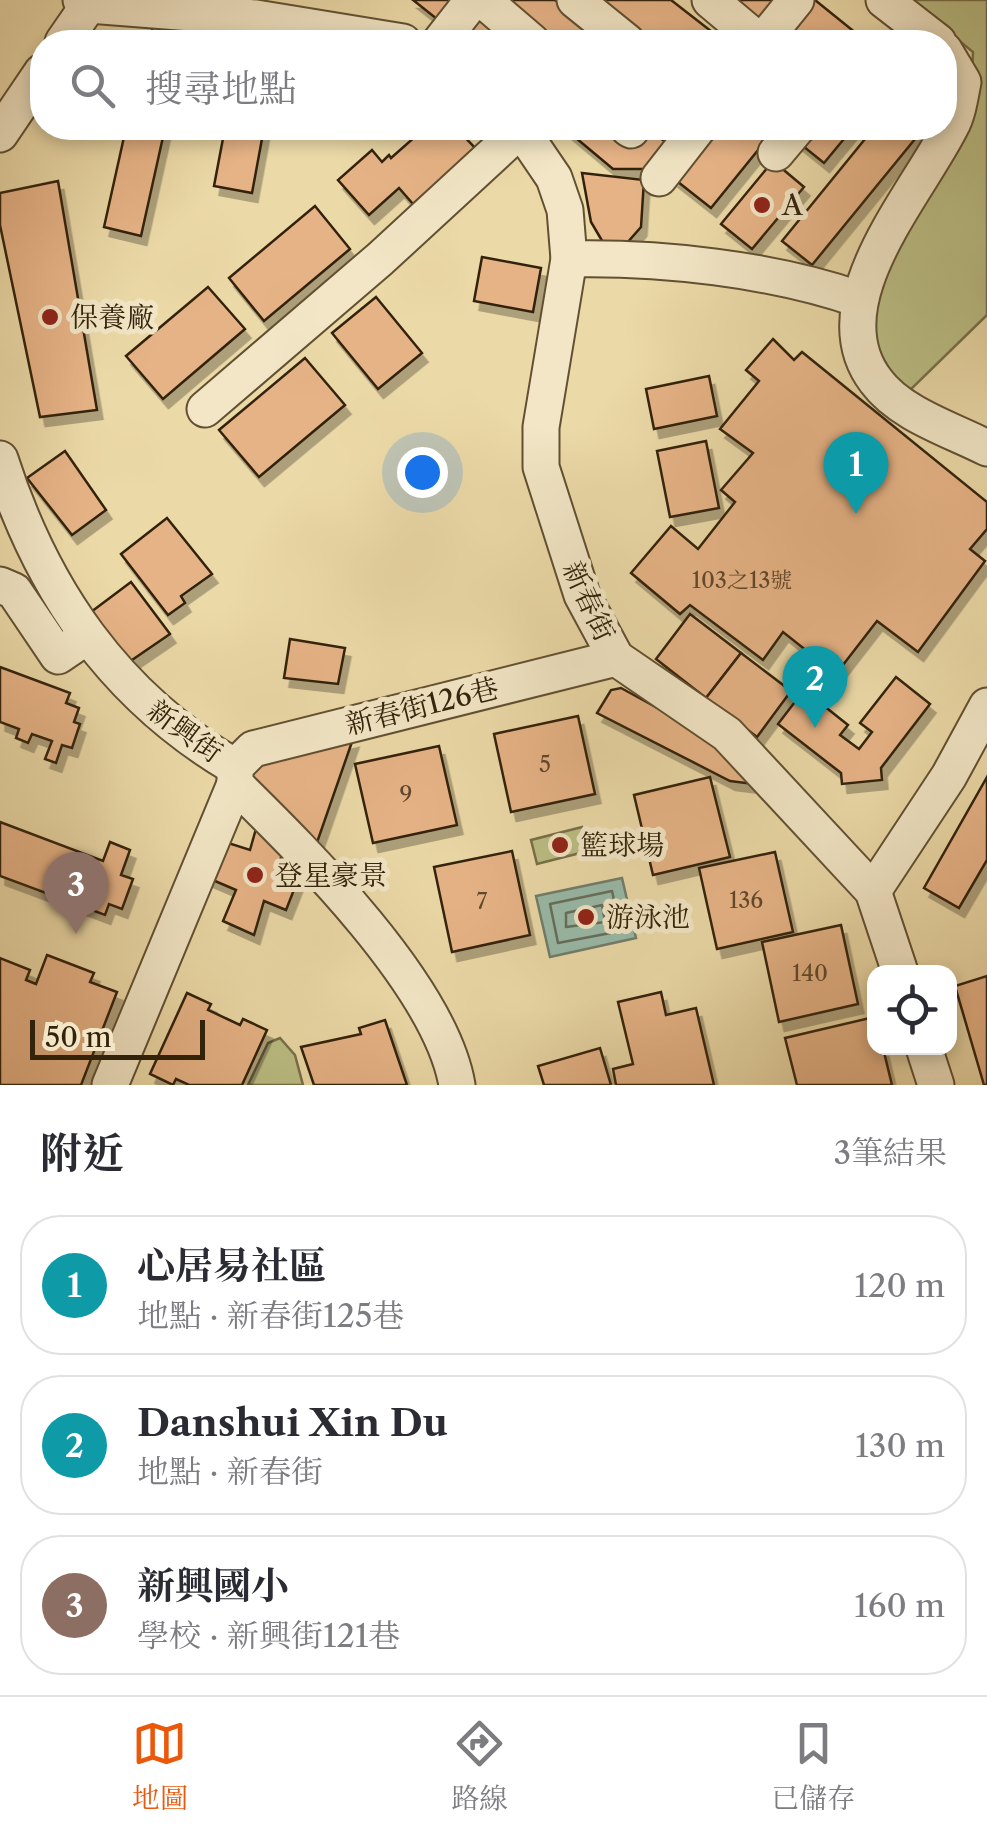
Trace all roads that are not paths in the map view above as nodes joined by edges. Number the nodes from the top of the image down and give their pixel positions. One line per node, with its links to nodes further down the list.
1 (473, 0): 11 (street)
2 (483, 0): 12 (street)
3 (575, 0): 13 (street)
4 (710, 0): 14 (street)
5 (796, 0): 15 (street)
6 (884, 0): 16 (street)
7 (88, 2): 8 (street); 9 (street)
8 (330, 14): 10 (street)
9 (70, 30)
10 (372, 30)
11 (449, 30)
12 (518, 30)
13 (612, 30)
14 (746, 30)
15 (771, 30)
16 (923, 30)
17 (957, 72): 19 (street)
18 (30, 90): 20 (street)
19 (957, 109)
20 (0, 134)
21 (507, 140): 28 (street)
22 (528, 140): 26 (street, 新春街)
23 (689, 140): 25 (street)
24 (943, 140): 27 (street)
25 (659, 178)
26 (569, 259): 27 (street); 33 (street, 新春街)
27 (858, 298): 29 (street)
28 (205, 409)
29 (987, 448)
30 (0, 459): 32 (street, 新興街)
31 (0, 586): 32 (street)
32 (86, 636): 35 (street, 新興街)
33 (616, 658): 35 (street, 新春街126巷); 36 (street, 新春街)
34 (987, 706): 36 (street)
35 (235, 775): 39 (street); 40 (street, 新興街)
36 (873, 891): 37 (street, 新春街)
37 (898, 965)
38 (926, 1055): 41 (street)
39 (110, 1085)
40 (456, 1085)
41 (936, 1085)

